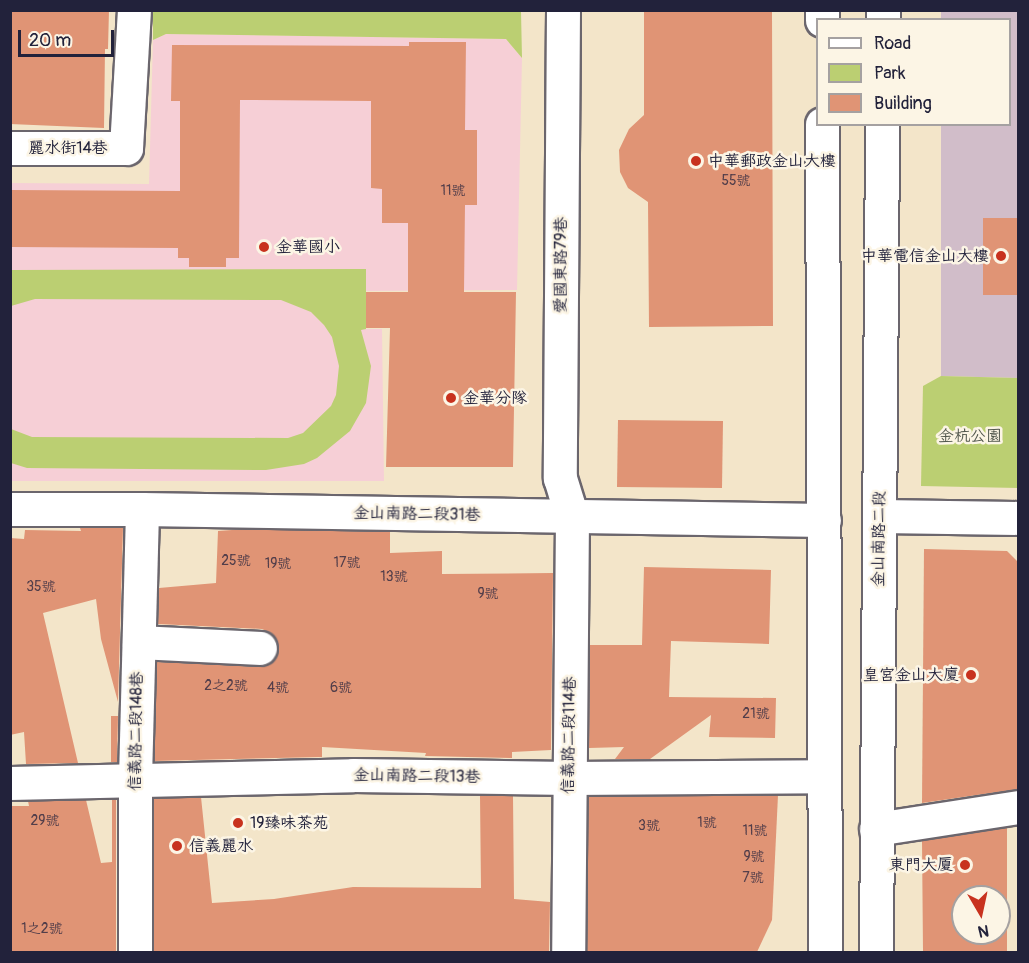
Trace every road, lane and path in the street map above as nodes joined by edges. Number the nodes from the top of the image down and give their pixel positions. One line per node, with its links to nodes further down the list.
1 (134, 10): 5 (street, 麗水街14巷)
2 (563, 10): 9 (street, 愛國東路79巷)
3 (822, 126): 11 (street)
4 (882, 126): 8 (street, 金山南路二段)
5 (10, 148)
6 (10, 509): 7 (street, 金山南路二段31巷)
7 (142, 509): 9 (street, 金山南路二段31巷); 12 (street, 信義路二段148巷)
8 (880, 516): 10 (street); 19 (street, 金山南路二段)
9 (572, 517): 11 (street, 金山南路二段31巷); 16 (street, 信義路二段114巷)
10 (1018, 518)
11 (824, 520): 14 (street)
12 (139, 642): 13 (street); 15 (street, 信義路二段148巷)
13 (260, 648)
14 (824, 776): 16 (street, 金山南路二段13巷); 22 (street)
15 (135, 778): 16 (street, 金山南路二段13巷); 17 (street, 金山南路二段13巷); 20 (street, 信義路二段148巷)
16 (569, 778): 21 (street, 信義路二段114巷)
17 (10, 783)
18 (1018, 807): 19 (street)
19 (876, 829): 23 (street, 金山南路二段)
20 (135, 952)
21 (568, 952)
22 (825, 952)
23 (876, 952)

